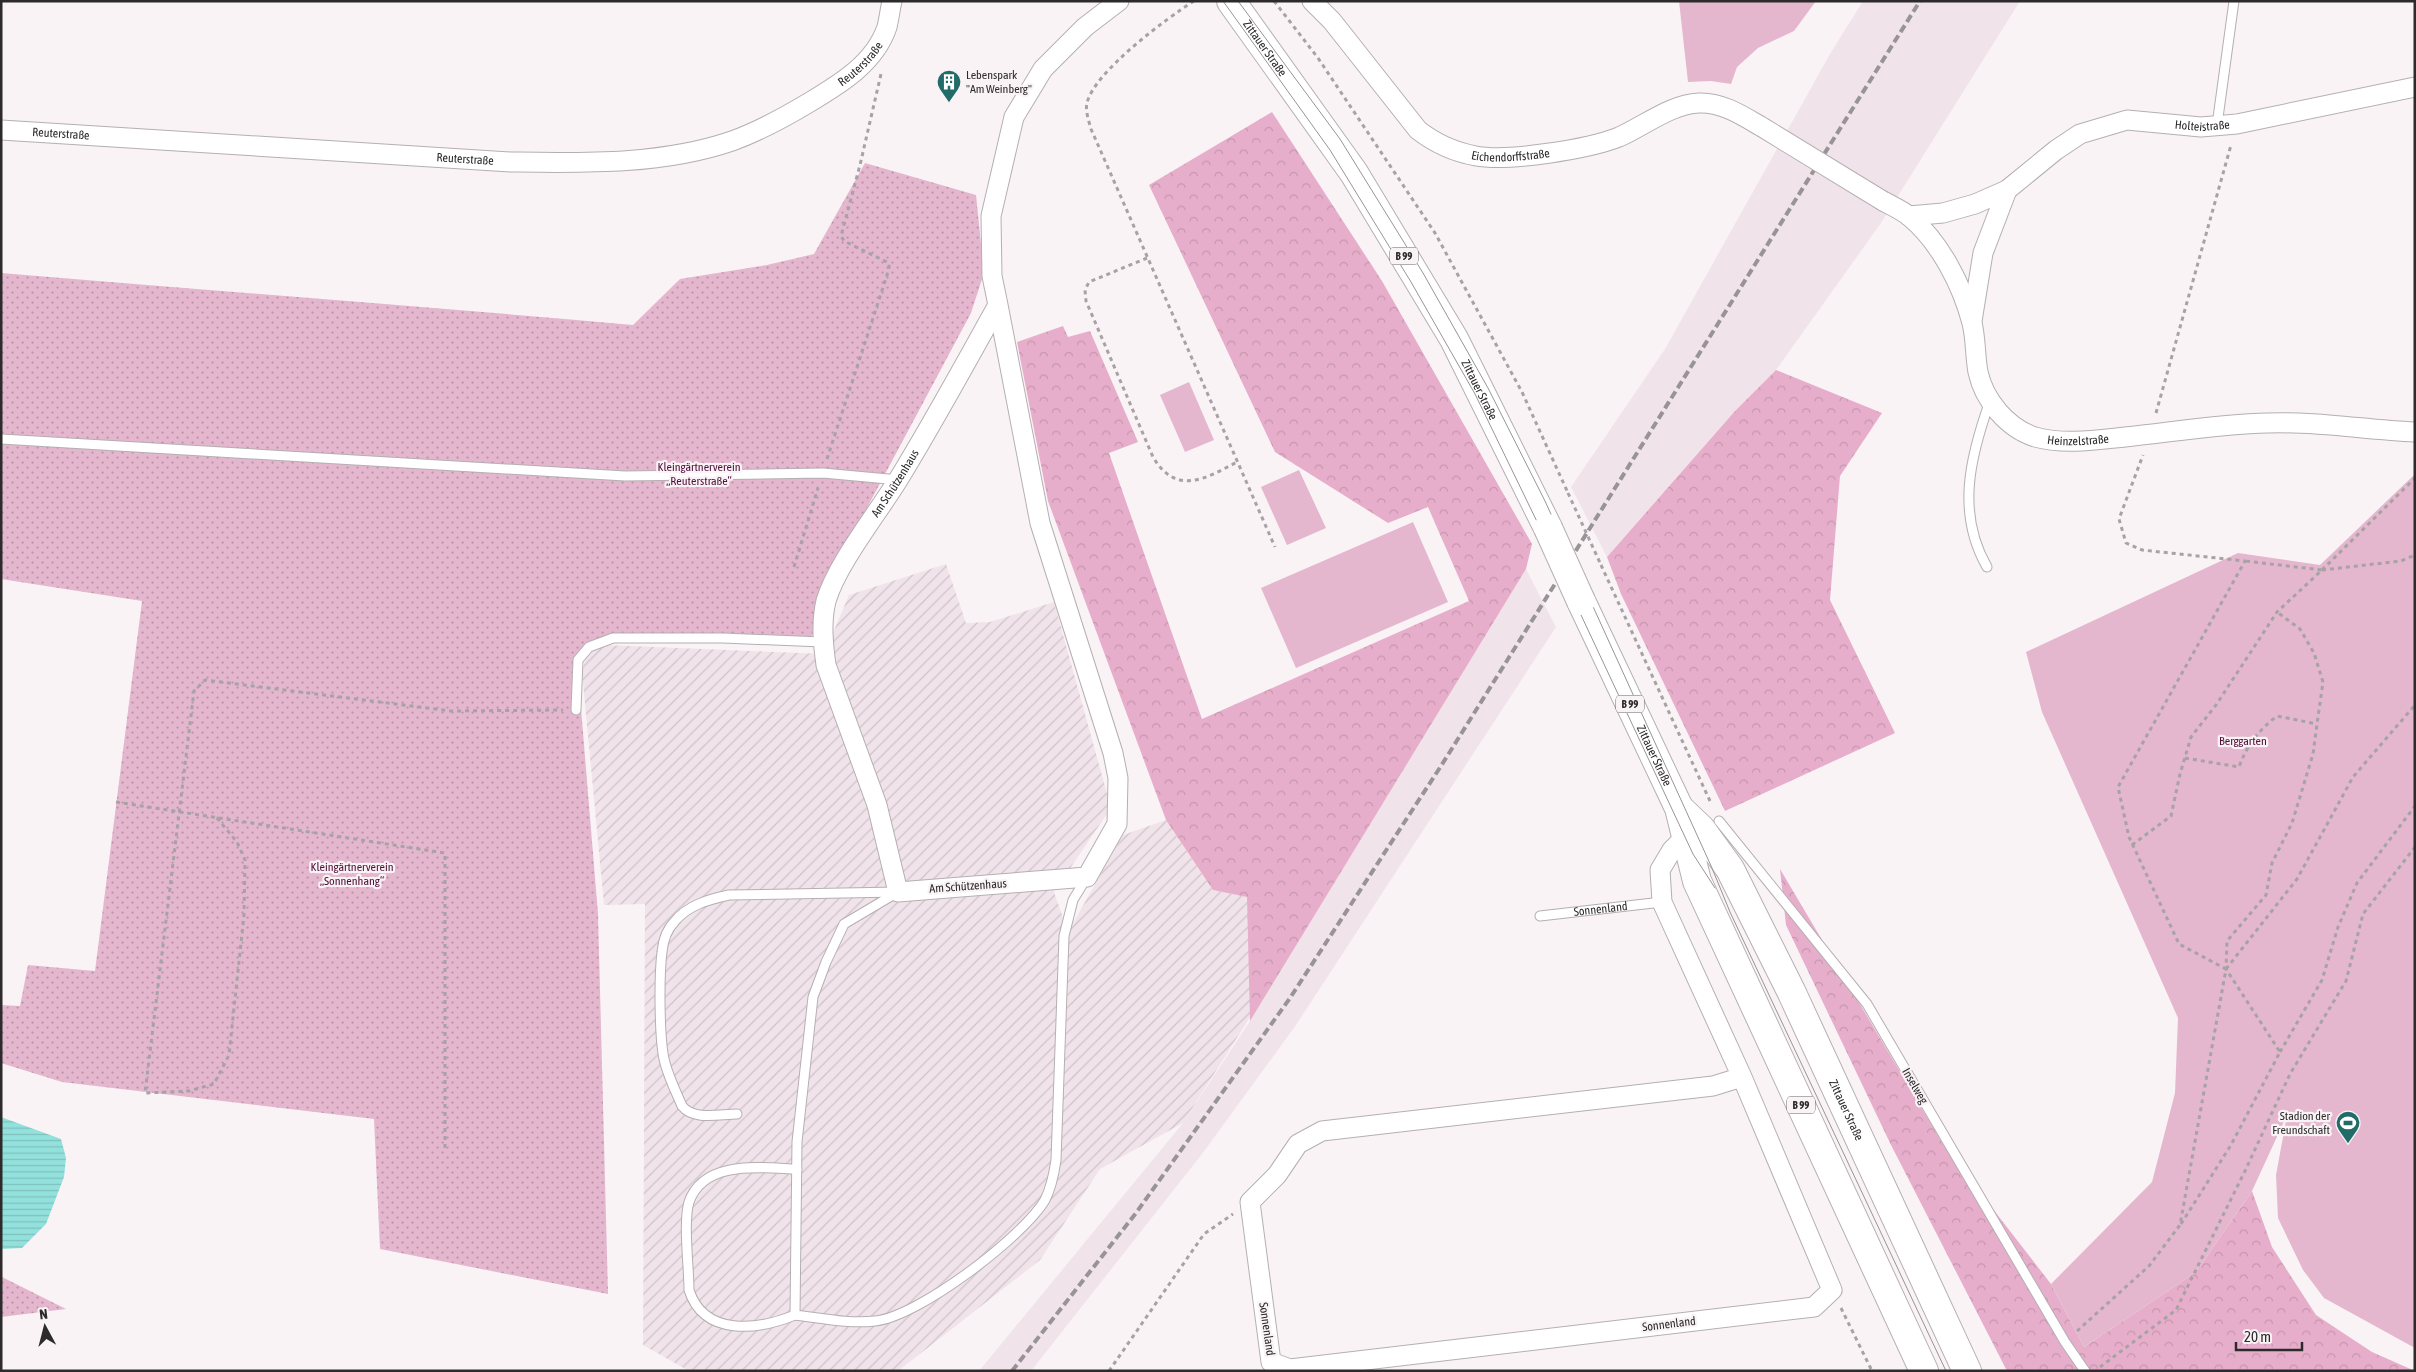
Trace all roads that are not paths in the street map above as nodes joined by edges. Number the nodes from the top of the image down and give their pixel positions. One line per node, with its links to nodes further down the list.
1 (892, 1): 8 (street, Reuterstraße)
2 (1119, 1): 12 (street)
3 (1231, 1): 21 (main road, Zittauer Straße / B 99, bridge)
4 (1312, 1): 10 (street, Eichendorffstraße, bridge)
5 (2234, 1): 7 (lane)
6 (2415, 87): 7 (street, Holteistraße)
7 (2217, 125): 9 (street, Holteistraße)
8 (1, 130)
9 (2007, 190): 11 (street, Holteistraße); 13 (street)
10 (1884, 201): 11 (street, Heinzelstraße)
11 (1909, 216): 13 (street, Heinzelstraße)
12 (998, 305): 17 (street, Am Schützenhaus); 22 (street)
13 (1972, 323): 14 (street, Heinzelstraße)
14 (1990, 401): 15 (street, Heinzelstraße); 18 (lane)
15 (2415, 432)
16 (1, 439): 17 (lane)
17 (899, 480): 19 (street, Am Schützenhaus)
18 (1987, 567)
19 (822, 642): 20 (lane); 23 (street, Am Schützenhaus)
20 (576, 710)
21 (1702, 829): 24 (street); 30 (main road, Zittauer Straße / B 99); 31 (main road, Zittauer Straße / B 99); 32 (lane, Inselweg)
22 (1087, 877): 23 (street, Am Schützenhaus); 29 (lane)
23 (898, 892): 27 (lane); 28 (lane)
24 (1662, 902): 25 (lane, Sonnenland); 26 (street)
25 (1540, 916)
26 (1742, 1077): 26 (street, Sonnenland)
27 (737, 1114)
28 (797, 1169): 29 (lane); 29 (lane)
29 (796, 1315)
30 (1924, 1371)
31 (1967, 1371)
32 (2084, 1371)

